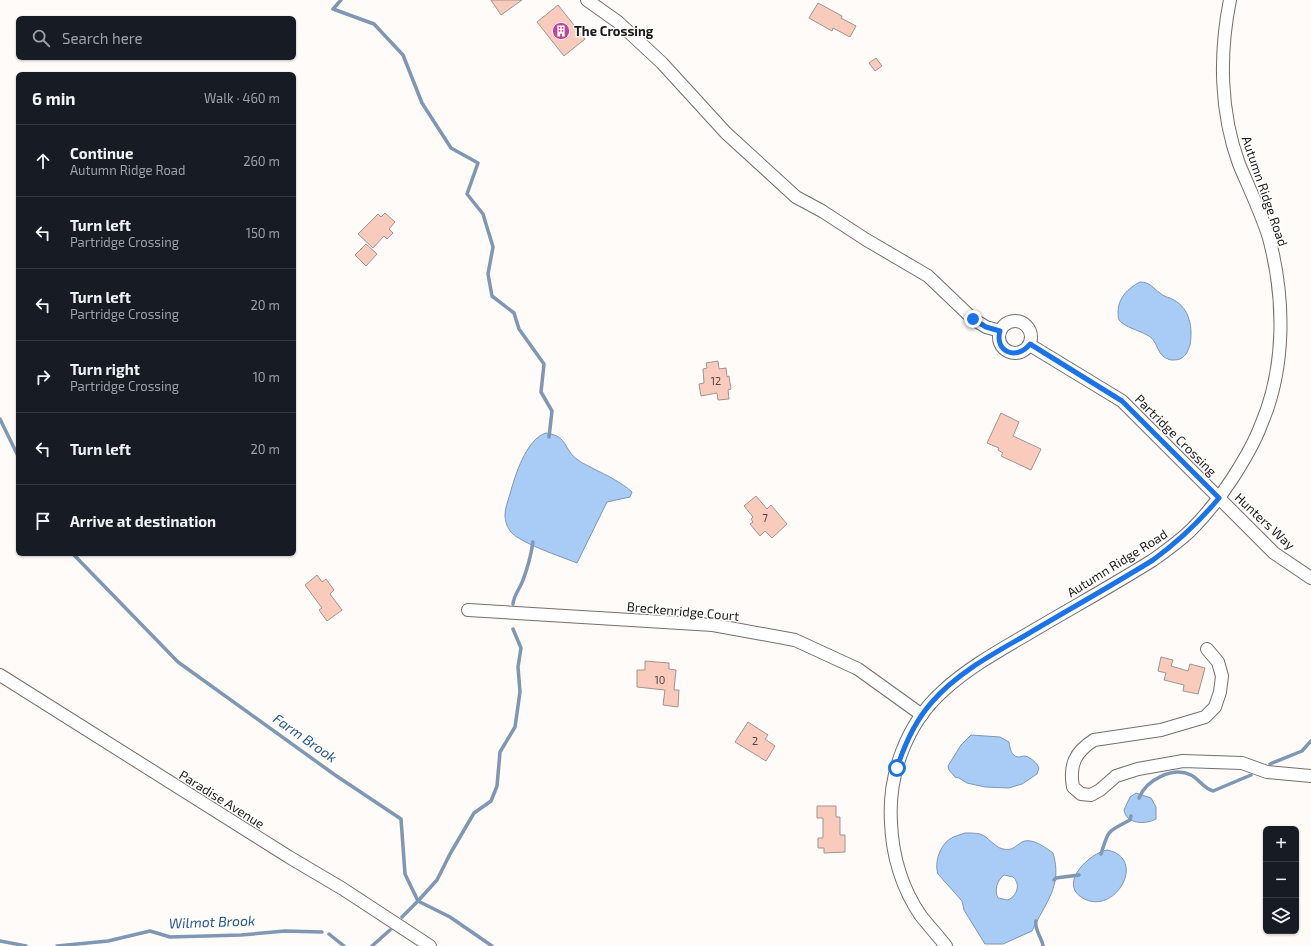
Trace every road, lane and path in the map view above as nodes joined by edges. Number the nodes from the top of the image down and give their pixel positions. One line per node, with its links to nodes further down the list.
1 (588, 0): 3 (street)
2 (1230, 0): 5 (street, Autumn Ridge Road)
3 (1000, 331): 4 (street); 4 (street)
4 (1030, 344): 5 (street, Partridge Crossing)
5 (1219, 498): 6 (street, Hunters Way); 10 (street, Autumn Ridge Road)
6 (1311, 578)
7 (468, 610): 10 (street, Breckenridge Court)
8 (1207, 648): 11 (street)
9 (0, 675): 12 (street, Paradise Avenue)
10 (922, 715): 13 (street, Autumn Ridge Road)
11 (1311, 776)
12 (430, 946)
13 (946, 946)

